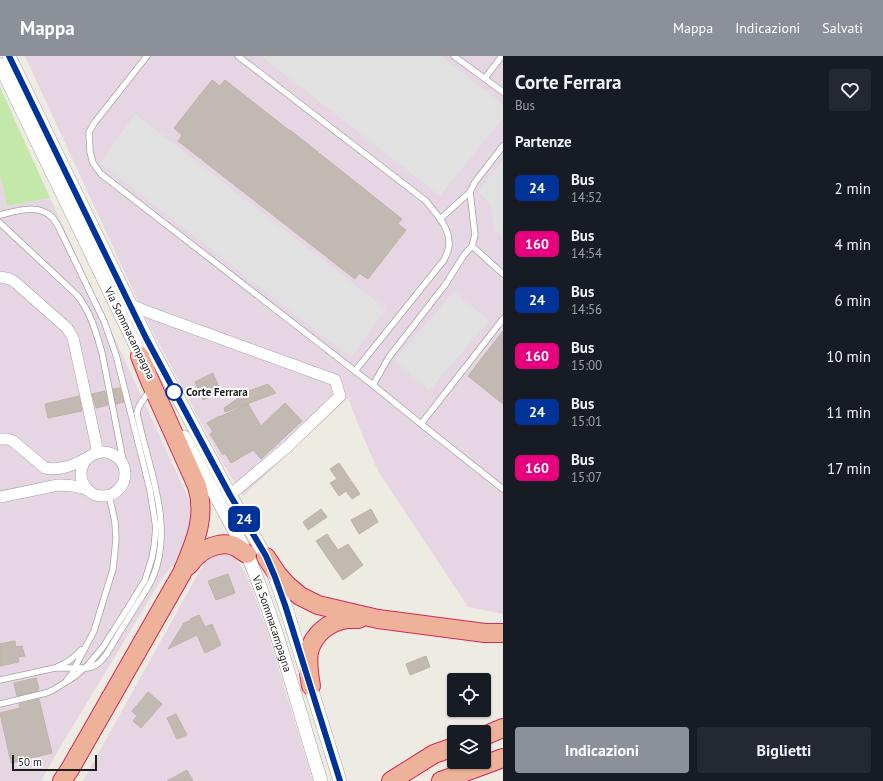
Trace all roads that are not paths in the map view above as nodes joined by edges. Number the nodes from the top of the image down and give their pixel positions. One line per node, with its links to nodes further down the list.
1 (9, 56): 17 (street, Via Sommacampagna)
2 (147, 56): 20 (lane)
3 (238, 56): 12 (lane)
4 (454, 56): 7 (lane)
5 (502, 56): 7 (lane)
6 (0, 65): 19 (street, Via Sommacampagna)
7 (484, 78): 8 (lane)
8 (503, 92)
9 (503, 146): 10 (lane)
10 (470, 192): 12 (lane); 14 (lane)
11 (0, 215): 42 (lane)
12 (440, 219): 20 (lane)
13 (0, 223): 26 (lane)
14 (472, 246): 15 (lane); 22 (lane)
15 (503, 274)
16 (0, 277): 25 (street)
17 (129, 304): 30 (street, Via Sommacampagna); 30 (street, Via Sommacampagna)
18 (503, 319): 23 (lane)
19 (140, 356): 21 (highway); 32 (street, Via Sommacampagna)
20 (355, 371): 22 (lane)
21 (150, 381): 34 (highway); 42 (lane)
22 (373, 385): 23 (lane)
23 (421, 424): 27 (lane)
24 (0, 439): 25 (street)
25 (92, 455): 26 (street); 28 (street)
26 (124, 470): 29 (street)
27 (503, 489)
28 (88, 490): 29 (street); 31 (street)
29 (110, 495): 38 (lane)
30 (230, 495): 33 (street, Via Sommacampagna)
31 (0, 497)
32 (246, 554): 34 (highway); 58 (street, Via Sommacampagna)
33 (266, 556): 35 (highway); 45 (street, Via Sommacampagna)
34 (182, 573): 59 (highway)
35 (378, 619): 36 (highway); 45 (highway)
36 (485, 633): 37 (highway); 39 (highway)
37 (503, 633)
38 (90, 639): 40 (lane); 41 (lane)
39 (503, 639)
40 (55, 668): 41 (lane); 43 (lane)
41 (74, 668): 42 (lane); 44 (lane)
42 (84, 668): 44 (lane)
43 (0, 680)
44 (60, 686): 46 (lane)
45 (311, 686): 60 (street, Via Sommacampagna)
46 (0, 704)
47 (503, 728): 48 (highway)
48 (491, 733)
49 (503, 739): 50 (highway)
50 (491, 743)
51 (447, 749): 61 (highway)
52 (503, 758): 55 (highway)
53 (447, 761): 61 (highway)
54 (503, 761): 56 (highway)
55 (491, 762)
56 (491, 764)
57 (473, 769): 62 (highway)
58 (320, 776)
59 (66, 777)
60 (340, 781)
61 (392, 781)
62 (441, 781)

